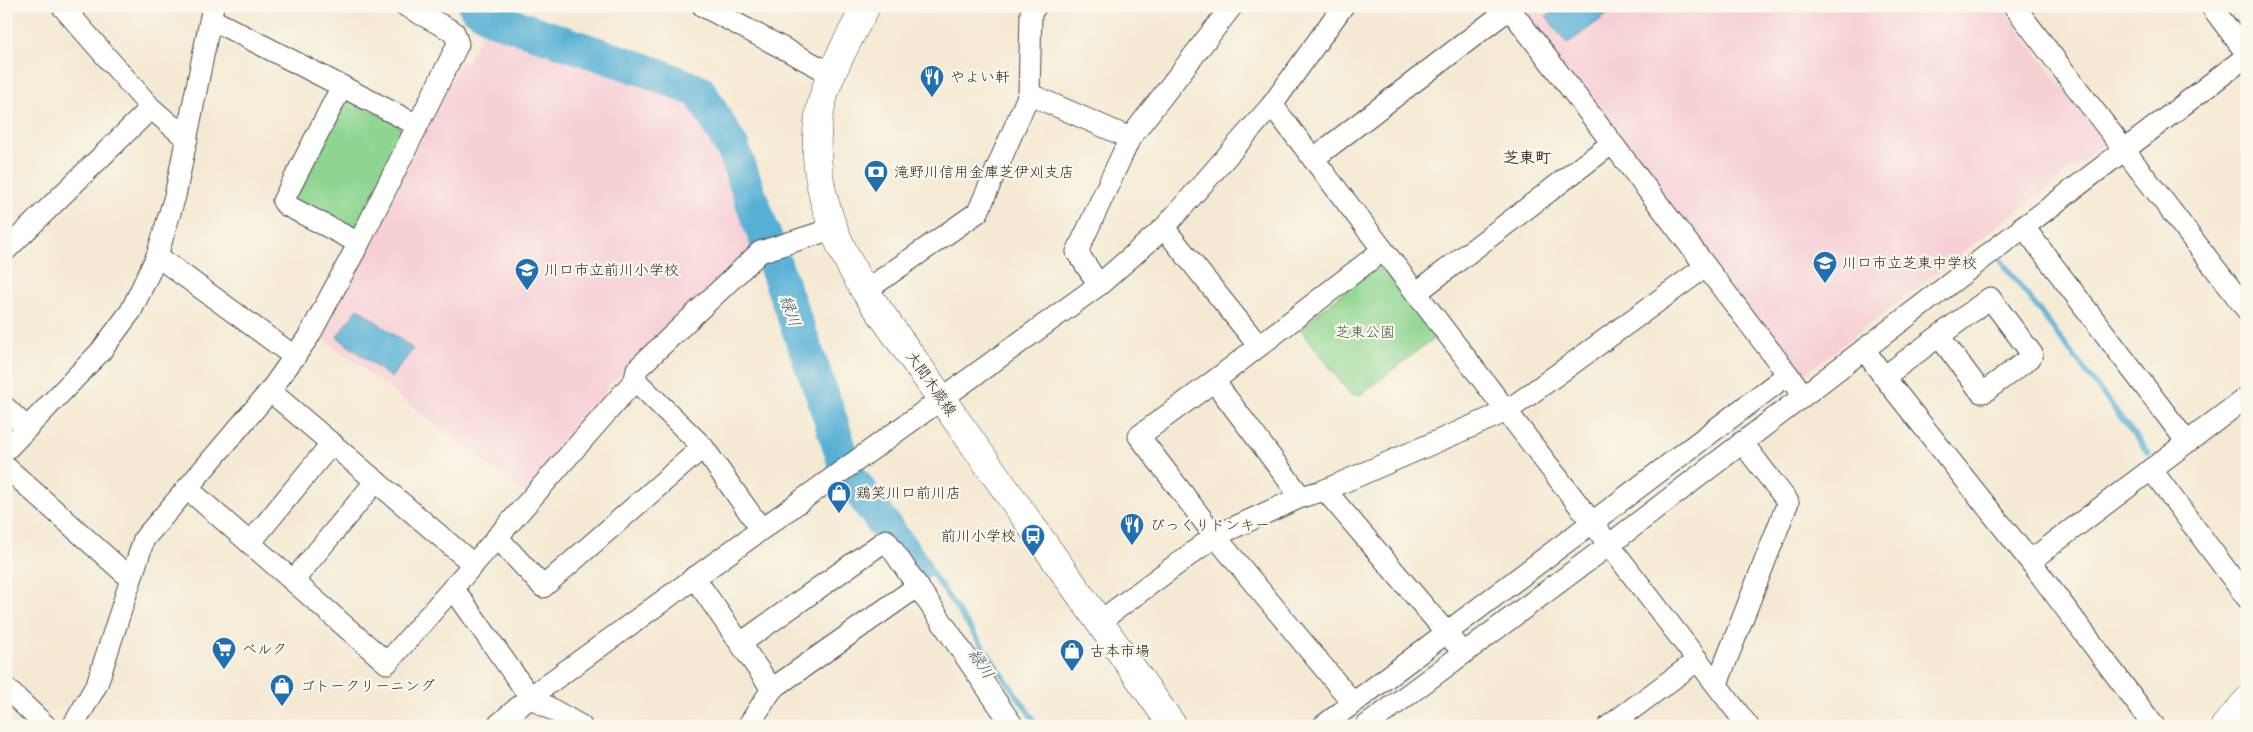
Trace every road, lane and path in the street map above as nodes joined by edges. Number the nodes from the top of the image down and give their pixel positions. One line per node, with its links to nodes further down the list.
1 (62, 6): 17 (street)
2 (406, 6): 18 (street)
3 (703, 6): 13 (street)
4 (866, 6): 13 (main road, 大間木蕨線)
5 (1232, 6): 19 (street)
6 (1343, 6): 16 (street)
7 (2014, 6): 22 (street)
8 (2211, 6): 12 (street)
9 (1512, 8): 21 (street); 23 (street)
10 (1029, 9): 15 (street)
11 (212, 13): 14 (street); 20 (street)
12 (2247, 55): 22 (street)
13 (832, 74): 26 (main road, 大間木蕨線)
14 (342, 86): 18 (street); 27 (street)
15 (1029, 94): 19 (street); 33 (street)
16 (1272, 105): 23 (street); 25 (street)
17 (151, 108): 20 (street); 28 (street)
18 (417, 125): 27 (street)
19 (1130, 138): 32 (street)
20 (187, 139): 30 (street)
21 (1611, 144): 31 (street); 34 (street)
22 (2124, 151): 24 (street); 35 (street)
23 (1313, 159): 29 (street)
24 (2023, 226): 38 (street); 52 (street)
25 (1164, 228): 32 (street); 37 (street)
26 (832, 229): 33 (main road, 大間木蕨線); 42 (street)
27 (359, 244): 39 (street)
28 (6, 250)
29 (1383, 250): 34 (street); 37 (street)
30 (157, 256): 39 (street); 50 (street)
31 (1705, 267): 40 (street); 49 (street)
32 (1099, 284): 47 (street)
33 (865, 291): 47 (main road, 大間木蕨線)
34 (1416, 293): 49 (street)
35 (2247, 310)
36 (1939, 336): 36 (street); 41 (street)
37 (1258, 345): 43 (street)
38 (1864, 349): 41 (street); 45 (street)
39 (295, 357): 44 (street)
40 (1787, 375): 45 (street); 62 (street)
41 (1884, 377): 68 (street)
42 (635, 380): 54 (street); 65 (street)
43 (1214, 382): 61 (street); 64 (street)
44 (270, 391): 53 (street); 59 (street)
45 (1804, 395): 51 (street)
46 (2247, 397): 52 (street)
47 (942, 399): 63 (street); 76 (main road, 大間木蕨線)
48 (6, 408): 50 (street)
49 (1507, 411): 60 (street); 62 (street)
50 (27, 428): 55 (street)
51 (1742, 442): 67 (street); 81 (street)
52 (2187, 442): 57 (street)
53 (332, 443): 58 (street); 66 (street)
54 (702, 447): 63 (street); 65 (street)
55 (6, 450)
56 (6, 468): 71 (street)
57 (2150, 469): 68 (street); 75 (street)
58 (376, 481): 69 (street); 72 (street)
59 (188, 490): 66 (street); 71 (street)
60 (1325, 490): 61 (street); 77 (street)
61 (1301, 497): 64 (street)
62 (1592, 522): 67 (street); 77 (street)
63 (761, 529): 70 (street)
64 (1215, 536): 76 (street); 86 (street)
65 (497, 537): 69 (street)
66 (250, 544): 72 (street)
67 (1609, 545): 79 (street); 80 (street)
68 (2030, 561): 98 (street)
69 (473, 564): 74 (street)
70 (694, 577): 78 (street); 84 (street)
71 (131, 578): 88 (street)
72 (293, 581): 74 (street)
73 (918, 586): 78 (street); 83 (street); 92 (street)
74 (453, 588): 84 (street)
75 (2247, 598)
76 (1099, 622): 93 (main road, 大間木蕨線)
77 (1448, 634): 79 (street); 86 (street)
78 (741, 643): 83 (street)
79 (1464, 654): 95 (street)
80 (1698, 660): 81 (street); 96 (street)
81 (1716, 684): 97 (street)
82 (6, 688): 87 (street)
83 (772, 689): 91 (street)
84 (530, 697): 89 (street); 90 (street)
85 (2247, 701): 99 (main road)
86 (1353, 703): 94 (street)
87 (46, 726)
88 (73, 726)
89 (497, 726)
90 (581, 726)
91 (748, 726)
92 (1012, 726)
93 (1173, 726)
94 (1323, 726)
95 (1366, 726)
96 (1609, 726)
97 (1748, 726)
98 (2154, 726)
99 (2225, 726)

